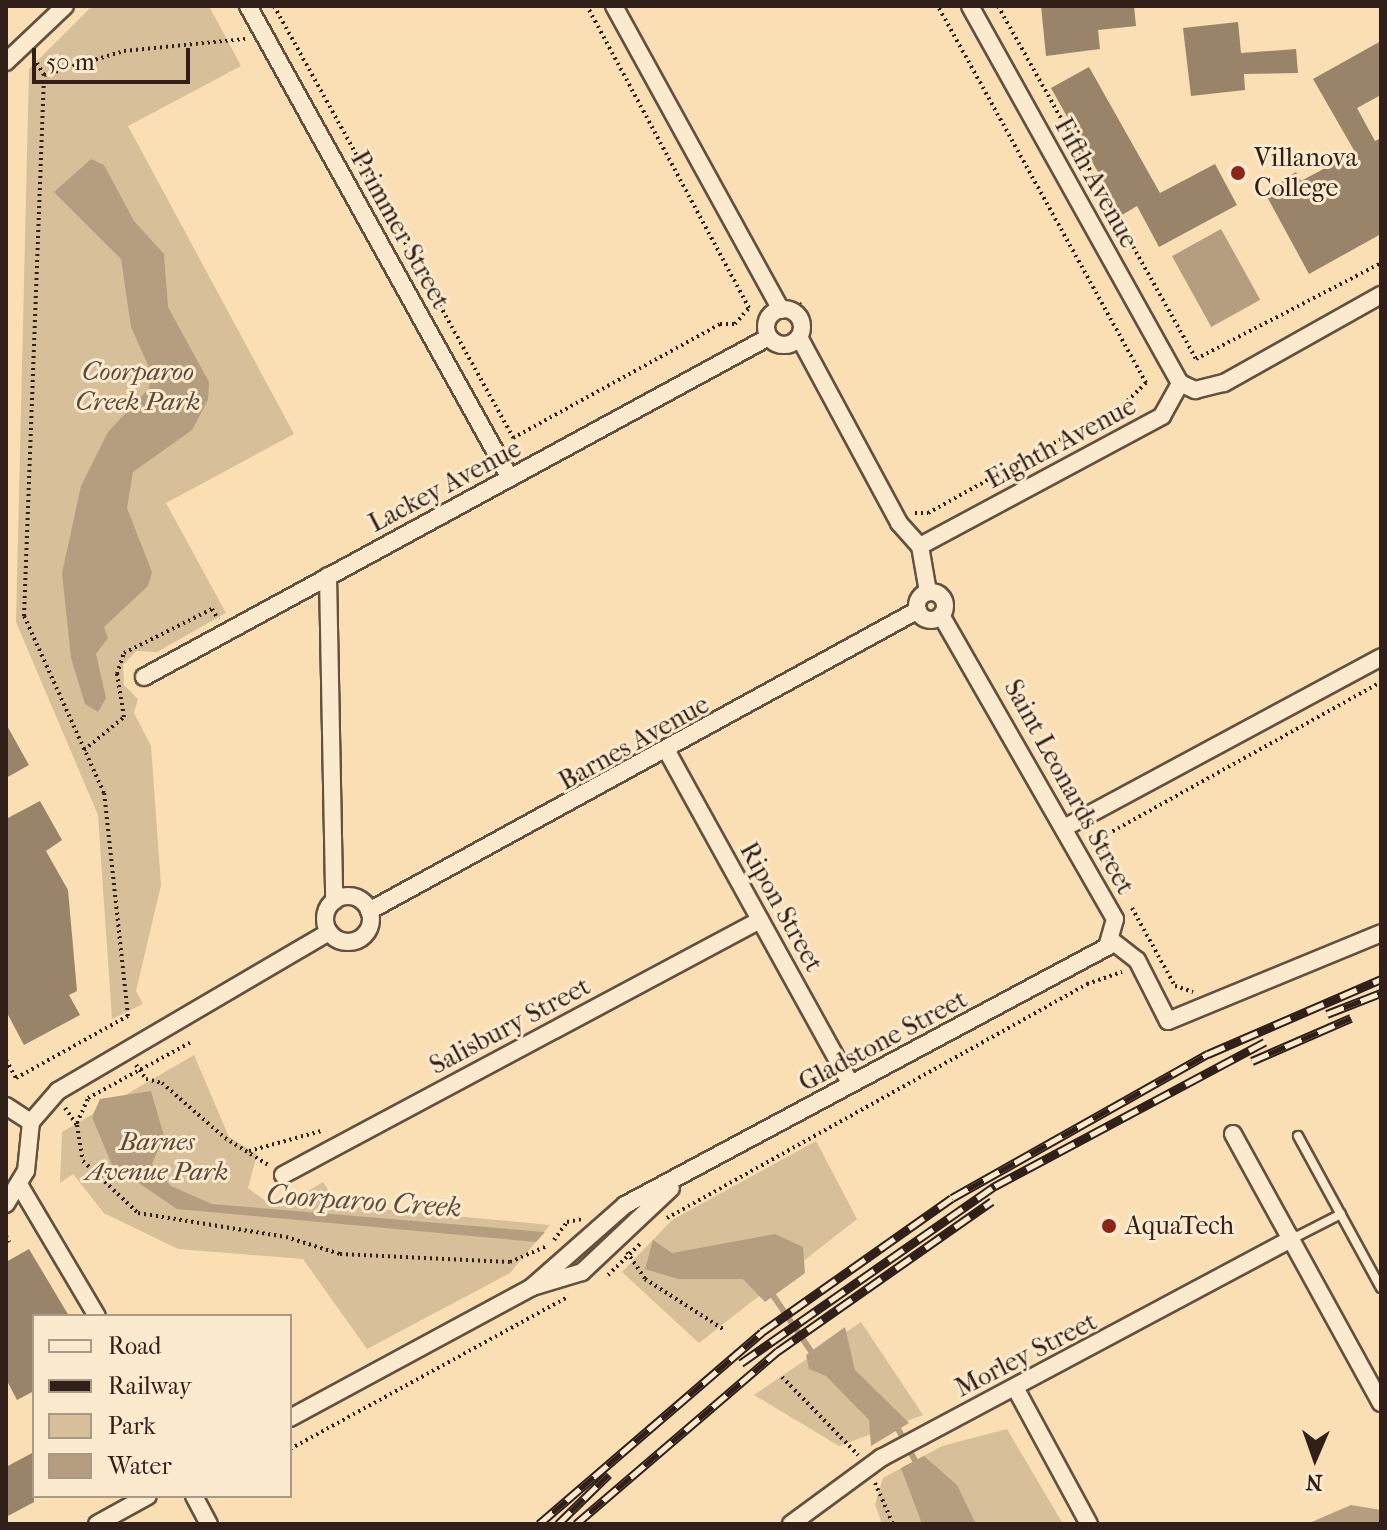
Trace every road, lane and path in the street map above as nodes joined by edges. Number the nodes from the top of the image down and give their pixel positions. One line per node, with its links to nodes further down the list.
1 (65, 6): 10 (street)
2 (248, 6): 9 (street, Primmer Street)
3 (274, 6): 4 (path)
4 (587, 6)
5 (614, 6): 16 (street)
6 (938, 6): 21 (path)
7 (970, 6): 19 (street, Fifth Avenue)
8 (998, 6): 13 (path)
9 (267, 41): 12 (path); 20 (street, Primmer Street)
10 (6, 62)
11 (40, 69): 12 (path)
12 (44, 75): 41 (path)
13 (1381, 263)
14 (791, 289): 17 (path)
15 (1381, 295): 19 (street)
16 (781, 310): 17 (street); 18 (street)
17 (806, 333): 18 (street); 22 (street)
18 (769, 337): 20 (street, Lackey Avenue)
19 (1180, 383): 22 (street, Eighth Avenue)
20 (510, 478): 23 (street, Lackey Avenue)
21 (908, 500)
22 (920, 546): 24 (street)
23 (328, 576): 28 (street, Lackey Avenue); 32 (street)
24 (928, 592): 25 (street); 26 (street, Saint Leonards Street)
25 (918, 610): 26 (street); 30 (street, Barnes Avenue)
26 (941, 615): 31 (street, Saint Leonards Street)
27 (1381, 657): 31 (street)
28 (144, 677)
29 (1381, 682): 39 (path)
30 (668, 753): 33 (street, Barnes Avenue); 34 (street, Ripon Street)
31 (1064, 828): 37 (street, Saint Leonards Street)
32 (334, 901): 33 (street); 35 (street)
33 (369, 911): 35 (street)
34 (760, 920): 43 (street, Ripon Street); 53 (street, Salisbury Street)
35 (329, 932): 46 (street)
36 (1381, 933): 37 (street)
37 (1111, 940): 43 (street, Gladstone Street)
38 (1124, 972): 58 (path)
39 (1207, 987)
40 (191, 1042): 47 (path)
41 (6, 1060)
42 (143, 1076): 51 (path)
43 (851, 1084): 54 (street, Gladstone Street)
44 (6, 1106): 46 (street)
45 (67, 1112): 47 (path)
46 (31, 1122): 55 (street)
47 (77, 1125): 59 (path)
48 (325, 1129): 51 (path)
49 (1233, 1134): 62 (street)
50 (1298, 1136): 57 (lane)
51 (247, 1151): 52 (path)
52 (261, 1160)
53 (283, 1175)
54 (676, 1182): 59 (street, Gladstone Street); 64 (street, Gladstone Street)
55 (20, 1186): 56 (street); 70 (street)
56 (6, 1204)
57 (1341, 1214): 62 (lane); 68 (lane)
58 (663, 1221)
59 (601, 1227): 67 (street, Gladstone Street)
60 (652, 1231): 65 (path)
61 (6, 1236): 63 (path)
62 (1292, 1239): 73 (street, Morley Street); 74 (street)
63 (9, 1242)
64 (620, 1242): 65 (path); 67 (street, Gladstone Street)
65 (632, 1259): 66 (path); 71 (path)
66 (594, 1283)
67 (532, 1287): 75 (street, Gladstone Street)
68 (1381, 1288)
69 (580, 1290): 76 (path)
70 (96, 1314)
71 (723, 1329)
72 (782, 1377): 77 (path)
73 (1017, 1391): 77 (street, Morley Street); 84 (street)
74 (1381, 1403)
75 (292, 1417)
76 (292, 1448)
77 (865, 1467): 82 (street, Morley Street); 83 (path)
78 (144, 1498): 80 (street)
79 (195, 1498): 81 (street)
80 (97, 1524)
81 (209, 1524)
82 (791, 1524)
83 (893, 1524)
84 (1089, 1524)

